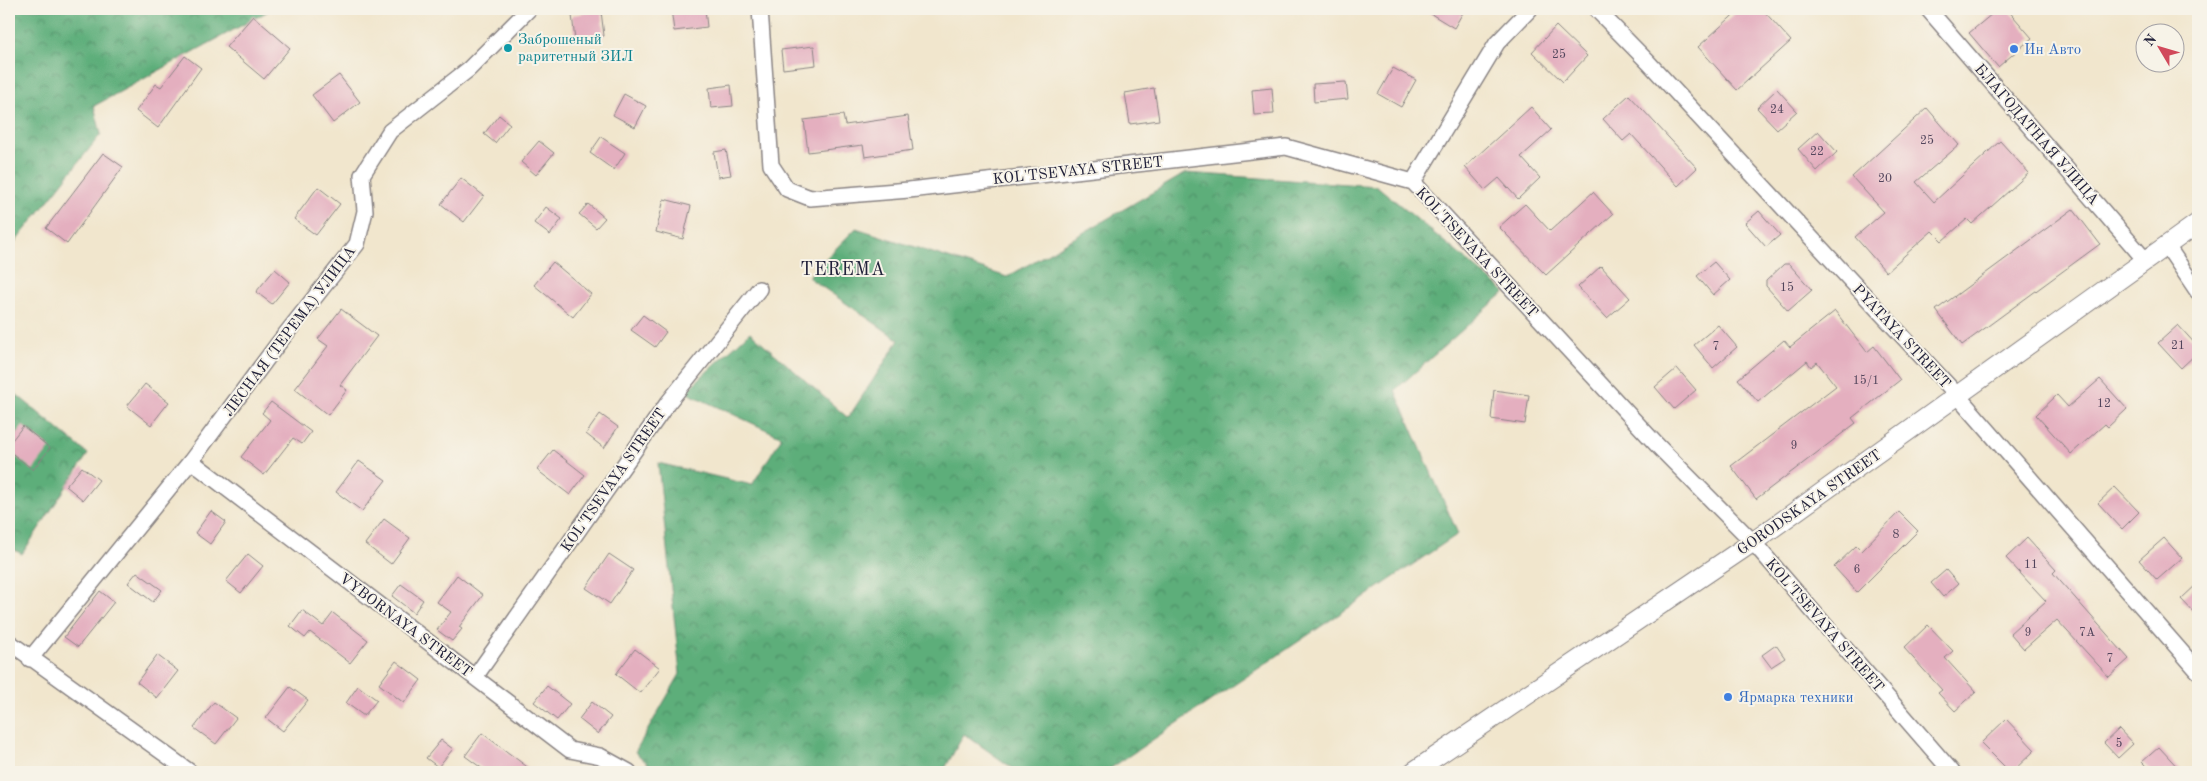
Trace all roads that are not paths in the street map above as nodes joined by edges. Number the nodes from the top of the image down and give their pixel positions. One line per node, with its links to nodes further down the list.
1 (529, 9): 13 (street, ЛЕСНАЯ (ТЕРЕМА) УЛИЦА)
2 (760, 9): 6 (street, KOL'TSEVAYA STREET)
3 (1530, 9): 6 (street)
4 (1596, 9): 12 (street, PYATAYA STREET)
5 (1928, 9): 9 (street, БЛАГОДАТНАЯ УЛИЦА)
6 (1413, 182): 14 (street, KOL'TSEVAYA STREET)
7 (2198, 222): 8 (street, GORODSKAYA STREET)
8 (2167, 246): 9 (street, GORODSKAYA STREET); 11 (street)
9 (2146, 261): 12 (street, GORODSKAYA STREET)
10 (759, 289): 18 (street, KOL'TSEVAYA STREET)
11 (2198, 292)
12 (1958, 396): 14 (street, GORODSKAYA STREET); 17 (street, PYATAYA STREET)
13 (191, 461): 16 (street, ЛЕСНАЯ (ТЕРЕМА) УЛИЦА); 18 (street, VYBORNAYA STREET)
14 (1753, 542): 21 (street, GORODSKAYA STREET); 22 (street, KOL'TSEVAYA STREET)
15 (9, 642): 16 (street)
16 (30, 659): 19 (street)
17 (2198, 671)
18 (475, 677): 20 (street, VYBORNAYA STREET)
19 (190, 772)
20 (629, 772)
21 (1413, 772)
22 (1952, 772)

